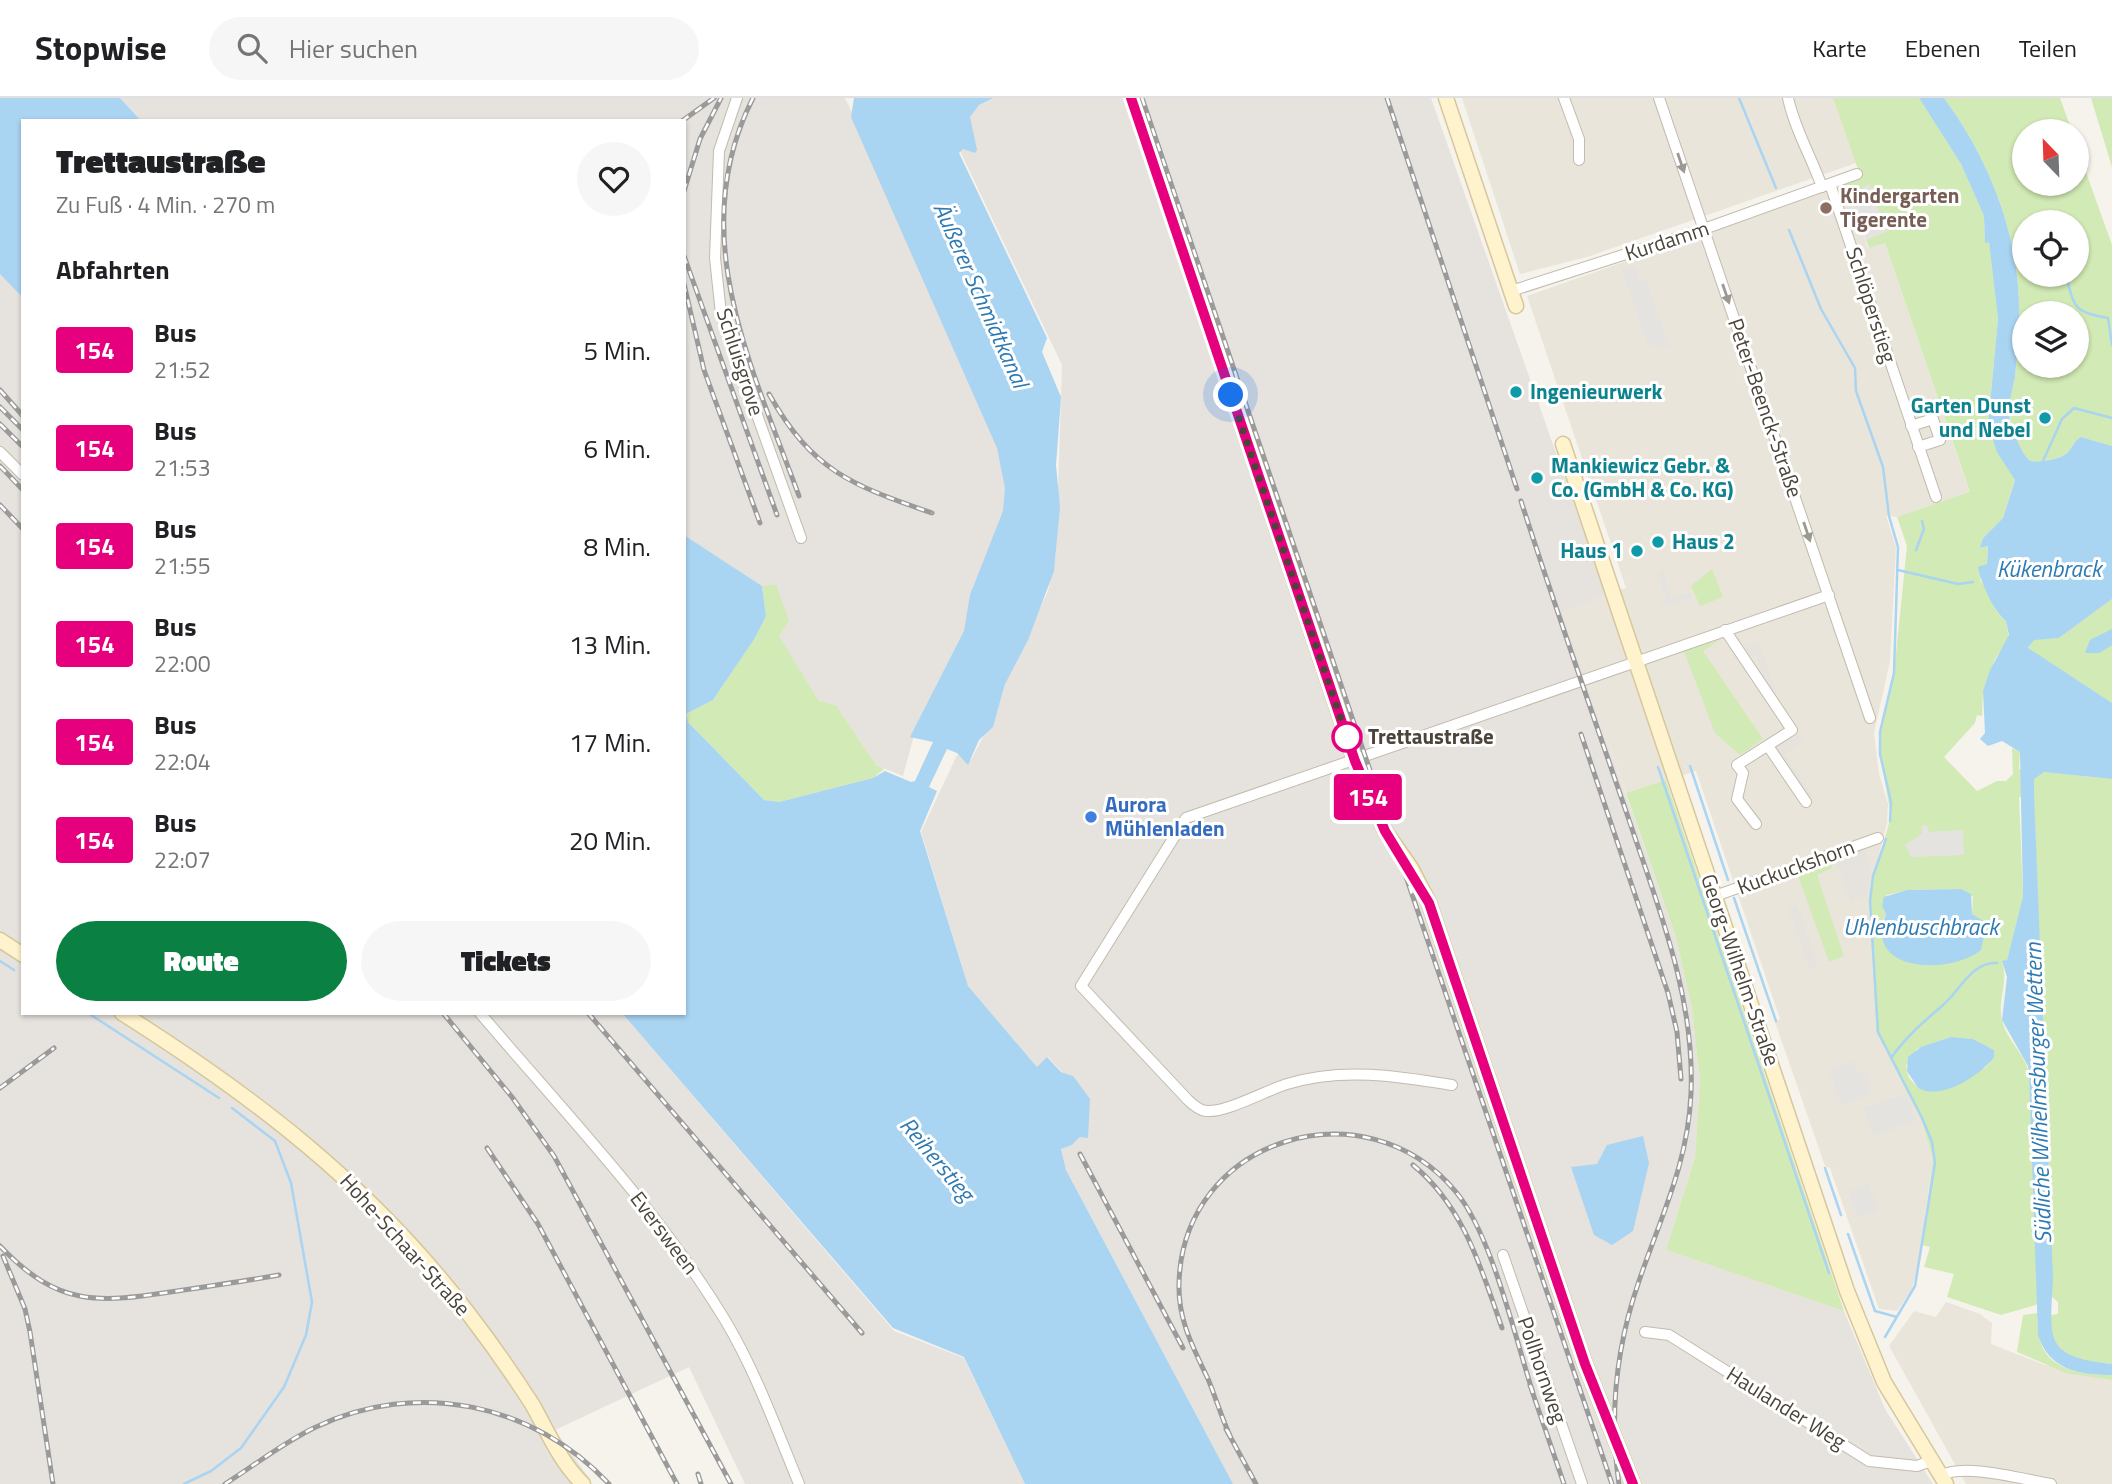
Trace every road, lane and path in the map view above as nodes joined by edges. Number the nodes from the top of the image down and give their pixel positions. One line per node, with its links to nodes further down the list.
1 (737, 98): 19 (street, Schluisgrove)
2 (1132, 98): 25 (main road)
3 (1446, 98): 11 (main road)
4 (1564, 98): 7 (street)
5 (1659, 98): 10 (street, Peter-Beenck-Straße, one-way to 10)
6 (1788, 98): 9 (street)
7 (1579, 160)
8 (1857, 174): 9 (street, Kurdamm)
9 (1826, 186): 10 (street, Kurdamm); 13 (street, Schlöperstieg)
10 (1704, 229): 11 (street, Kurdamm); 20 (street, Peter-Beenck-Straße, one-way to 20)
11 (1511, 291): 12 (main road)
12 (1516, 306)
13 (1911, 426): 15 (street, Schlöperstieg); 15 (street)
14 (1563, 444): 22 (main road, Georg-Wilhelm-Straße)
15 (1918, 447): 18 (street, Schlöperstieg)
16 (0, 452): 17 (street)
17 (21, 473)
18 (1936, 497)
19 (801, 538)
20 (1829, 595): 21 (street); 23 (street, Peter-Beenck-Straße)
21 (1725, 631): 22 (street); 24 (street)
22 (1636, 660): 25 (street); 29 (main road, Georg-Wilhelm-Straße)
23 (1870, 718)
24 (1768, 746): 26 (street); 27 (street)
25 (1355, 761): 34 (street); 42 (main road)
26 (1806, 802)
27 (1756, 824)
28 (1878, 838): 29 (street, Kuckuckshorn)
29 (1715, 896): 37 (main road, Georg-Wilhelm-Straße)
30 (0, 940): 31 (main road)
31 (21, 954)
32 (125, 1015): 39 (main road, Hohe-Schaar-Straße)
33 (482, 1015): 40 (street, Eversween)
34 (1452, 1085)
35 (1503, 1255): 41 (street, Pollhornweg)
36 (1645, 1332): 37 (street, Haulander Weg)
37 (1931, 1461): 38 (main road, Georg-Wilhelm-Straße)
38 (1943, 1480): 43 (street)
39 (575, 1481)
40 (799, 1484)
41 (1582, 1484)
42 (1633, 1484)
43 (2051, 1484)

